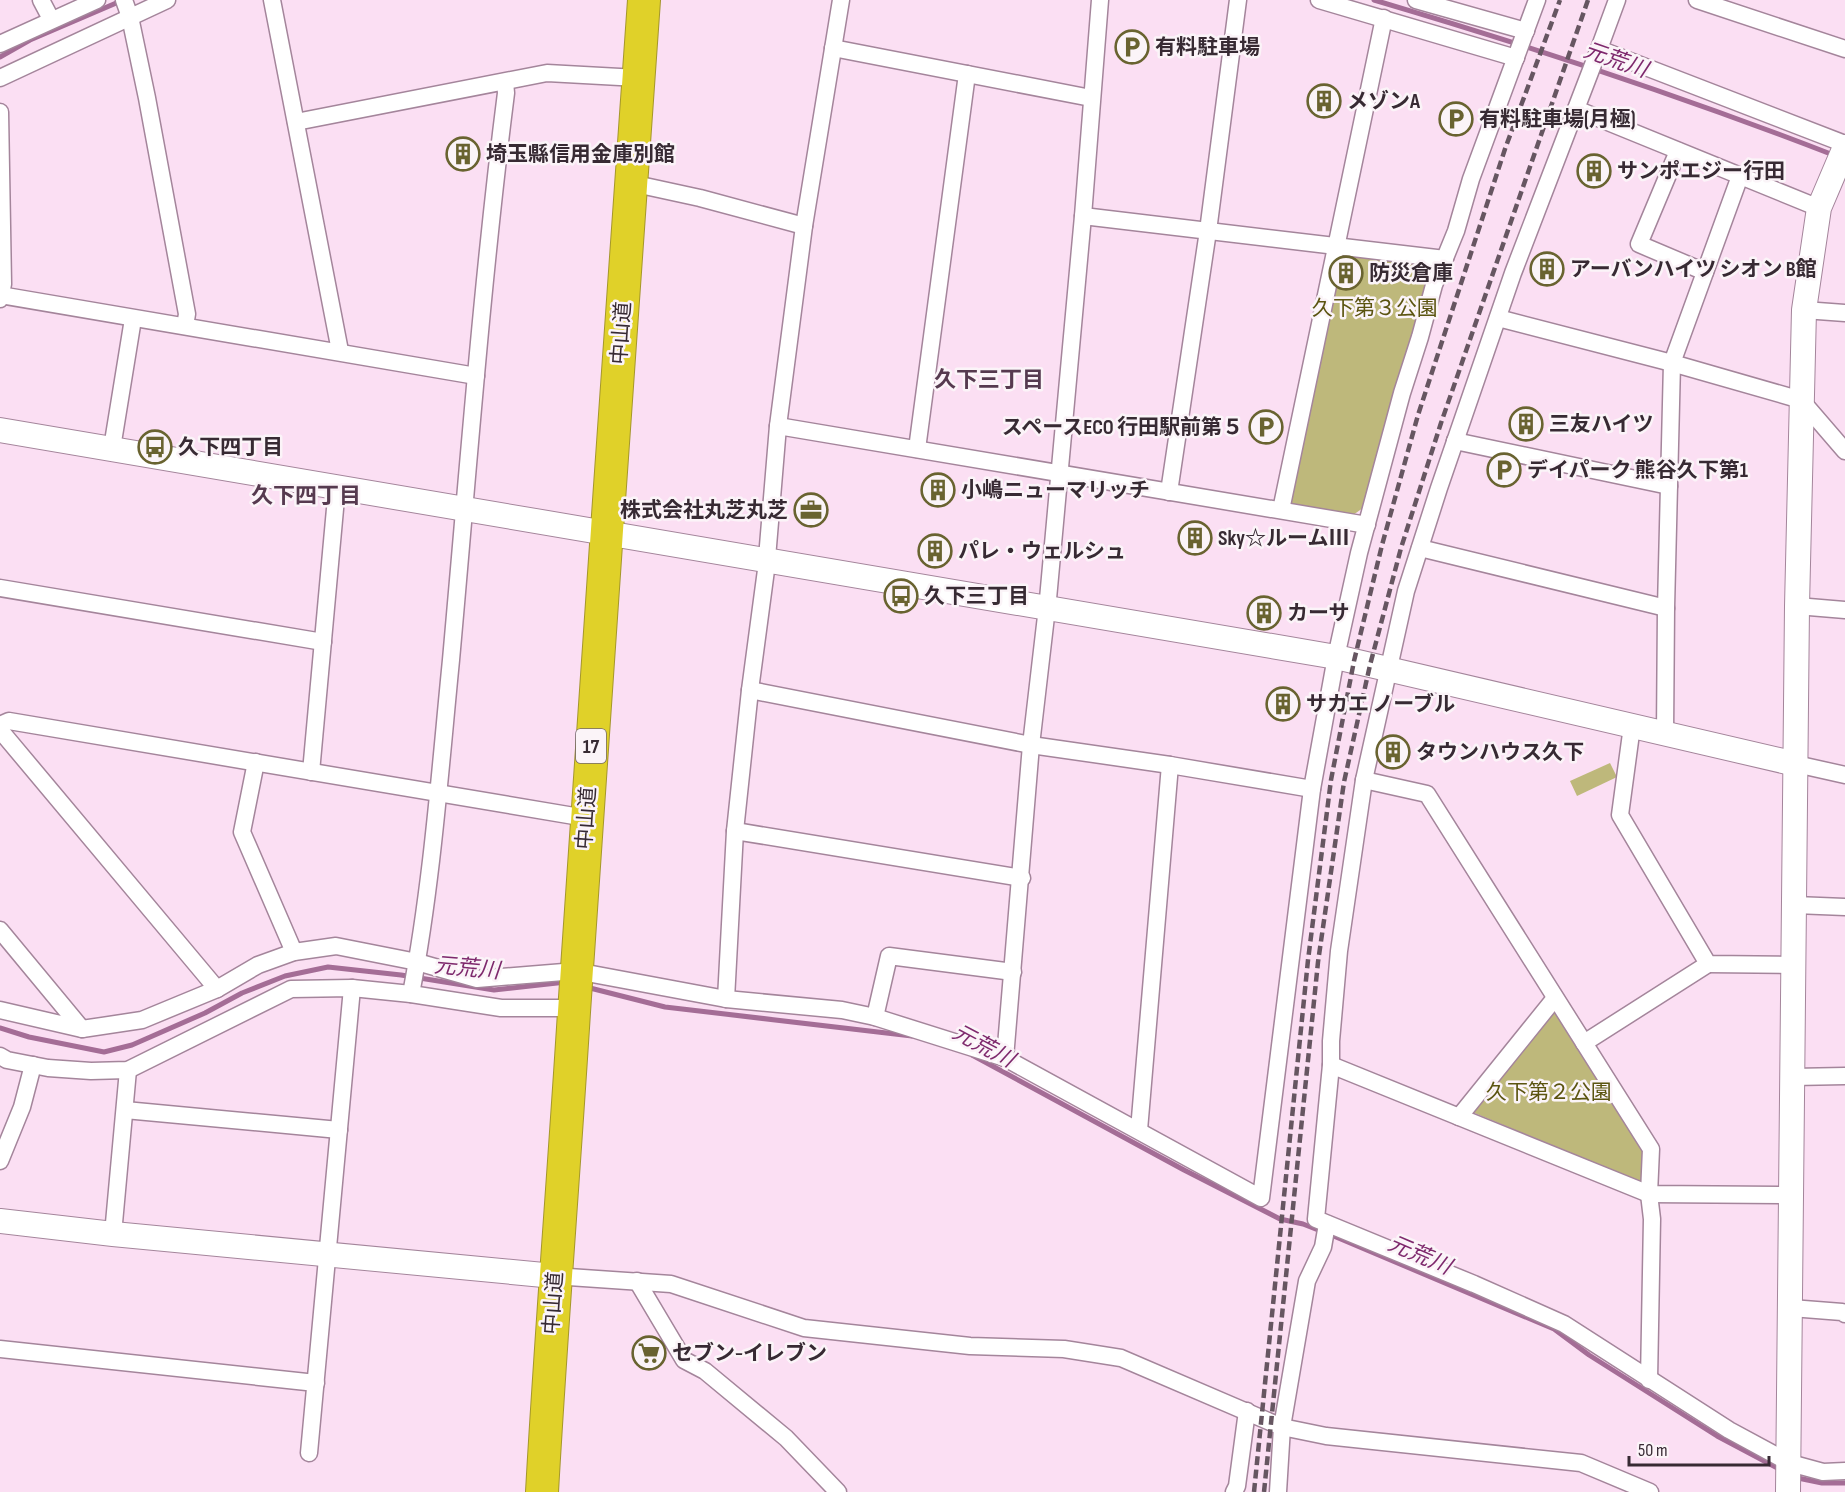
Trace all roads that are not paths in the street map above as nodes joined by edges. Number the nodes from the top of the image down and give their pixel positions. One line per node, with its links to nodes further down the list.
1 (41, 0): 16 (street)
2 (97, 0): 16 (street)
3 (167, 0): 14 (street)
4 (272, 0): 30 (street)
5 (644, 0): 25 (highway, 中山道 / 17)
6 (841, 0): 19 (street)
7 (1100, 0): 27 (street)
8 (1238, 0): 39 (street)
9 (1319, 0): 15 (street)
10 (1416, 0): 17 (street)
11 (1537, 0): 17 (street)
12 (1617, 0): 21 (street)
13 (1696, 0): 20 (street)
14 (127, 9): 24 (street); 48 (street)
15 (1384, 18): 22 (street); 40 (street)
16 (51, 19): 18 (street)
17 (1526, 30): 22 (street)
18 (0, 44)
19 (833, 48): 23 (street); 38 (street)
20 (1845, 49)
21 (1599, 50): 28 (street); 31 (street)
22 (1516, 58): 41 (street)
23 (967, 74): 27 (street); 57 (street)
24 (0, 78)
25 (638, 78): 26 (street); 35 (highway, 中山道 / 17)
26 (505, 82): 30 (street); 51 (street)
27 (1091, 99): 37 (street)
28 (1576, 110): 32 (street); 46 (street)
29 (0, 112): 43 (street)
30 (296, 122): 49 (street)
31 (1845, 146): 34 (street)
32 (1678, 151): 33 (street); 42 (street)
33 (1740, 176): 36 (street); 42 (street)
34 (1839, 178): 36 (street)
35 (631, 183): 38 (street); 66 (highway, 中山道 / 17)
36 (1820, 208): 44 (street)
37 (1083, 216): 39 (street); 59 (street)
38 (804, 226): 53 (street)
39 (1208, 231): 40 (street); 62 (street)
40 (1336, 246): 41 (street); 64 (street)
41 (1445, 259): 65 (street)
42 (1706, 272): 50 (street)
43 (0, 296): 47 (street)
44 (1804, 310): 45 (street); 52 (street)
45 (1845, 313)
46 (1498, 318): 50 (street); 55 (street)
47 (133, 319): 48 (street); 56 (street)
48 (185, 326): 49 (street)
49 (340, 351): 51 (street)
50 (1672, 363): 52 (street); 61 (street)
51 (476, 376): 63 (street)
52 (1801, 400): 58 (street); 70 (street)
53 (778, 426): 57 (street); 68 (street)
54 (0, 430): 56 (street)
55 (1455, 441): 61 (street); 67 (street)
56 (112, 448): 60 (street)
57 (916, 449): 59 (street)
58 (1845, 451)
59 (1059, 473): 62 (street); 71 (street)
60 (337, 486): 63 (street); 74 (street)
61 (1669, 486): 72 (street)
62 (1169, 492): 64 (street)
63 (464, 508): 66 (street); 90 (street)
64 (1281, 510): 65 (street)
65 (1367, 525): 75 (street)
66 (607, 534): 68 (street); 91 (highway, 中山道 / 17)
67 (1420, 548): 72 (street); 76 (street)
68 (767, 561): 71 (street); 77 (street)
69 (0, 588): 74 (street)
70 (1797, 606): 73 (street); 84 (street)
71 (1047, 608): 75 (street); 82 (street)
72 (1666, 608): 81 (street)
73 (1845, 609)
74 (323, 642): 86 (street)
75 (1336, 657): 76 (street); 89 (street)
76 (1387, 669): 79 (street); 88 (street)
77 (750, 690): 82 (street); 92 (street)
78 (0, 724): 83 (street)
79 (1632, 726): 81 (street); 99 (street)
80 (0, 730): 104 (street)
81 (1665, 734): 84 (street)
82 (1031, 745): 85 (street); 93 (street)
83 (256, 762): 86 (street); 97 (street)
84 (1796, 764): 87 (street); 94 (street)
85 (1170, 765): 89 (street); 123 (street)
86 (311, 772): 90 (street)
87 (1845, 775)
88 (1364, 780): 106 (street); 116 (street)
89 (1312, 789): 123 (street)
90 (438, 793): 91 (street); 98 (street)
91 (586, 818): 101 (highway, 中山道 / 17)
92 (735, 831): 93 (street); 107 (street)
93 (1022, 878): 102 (street)
94 (1795, 905): 95 (street); 100 (street)
95 (1845, 907)
96 (0, 930): 111 (street)
97 (294, 952): 98 (street); 104 (street)
98 (417, 962): 101 (street); 105 (street)
99 (1708, 964): 100 (street); 112 (street)
100 (1794, 965): 119 (street)
101 (576, 971): 107 (street); 108 (highway, 中山道 / 17)
102 (1013, 972): 110 (street); 114 (street)
103 (352, 988): 105 (street); 117 (street); 122 (street)
104 (217, 989): 111 (street)
105 (411, 994): 108 (street)
106 (1555, 998): 112 (street); 121 (street)
107 (726, 999): 110 (street)
108 (575, 1008): 131 (highway, 中山道 / 17)
109 (0, 1010): 111 (street)
110 (875, 1017): 114 (street)
111 (82, 1029)
112 (1584, 1043): 125 (street)
113 (0, 1056): 115 (street)
114 (1005, 1058): 123 (street)
115 (33, 1065): 117 (street); 124 (street)
116 (1331, 1065): 121 (street); 128 (street)
117 (128, 1070): 120 (street)
118 (1845, 1076): 119 (street)
119 (1793, 1077): 126 (street)
120 (125, 1110): 122 (street); 129 (street)
121 (1459, 1117): 125 (street)
122 (339, 1130): 130 (street)
123 (1139, 1131)
124 (0, 1161)
125 (1649, 1194): 126 (street); 136 (street)
126 (1792, 1195): 133 (street)
127 (0, 1221): 129 (street)
128 (1327, 1224): 136 (street); 139 (street)
129 (113, 1234): 130 (street)
130 (327, 1255): 131 (street); 137 (street)
131 (555, 1276): 132 (street); 143 (highway, 中山道 / 17)
132 (637, 1281): 138 (street); 144 (street)
133 (1791, 1308): 134 (street); 141 (street)
134 (1845, 1314)
135 (0, 1349): 137 (street)
136 (1649, 1380): 141 (street)
137 (316, 1383): 140 (street)
138 (1247, 1411): 139 (street); 145 (street)
139 (1282, 1427): 146 (street); 147 (street)
140 (309, 1453)
141 (1790, 1463): 142 (street); 148 (street)
142 (1845, 1472)
143 (542, 1492)
144 (838, 1492)
145 (1234, 1492)
146 (1278, 1492)
147 (1650, 1492)
148 (1788, 1492)

